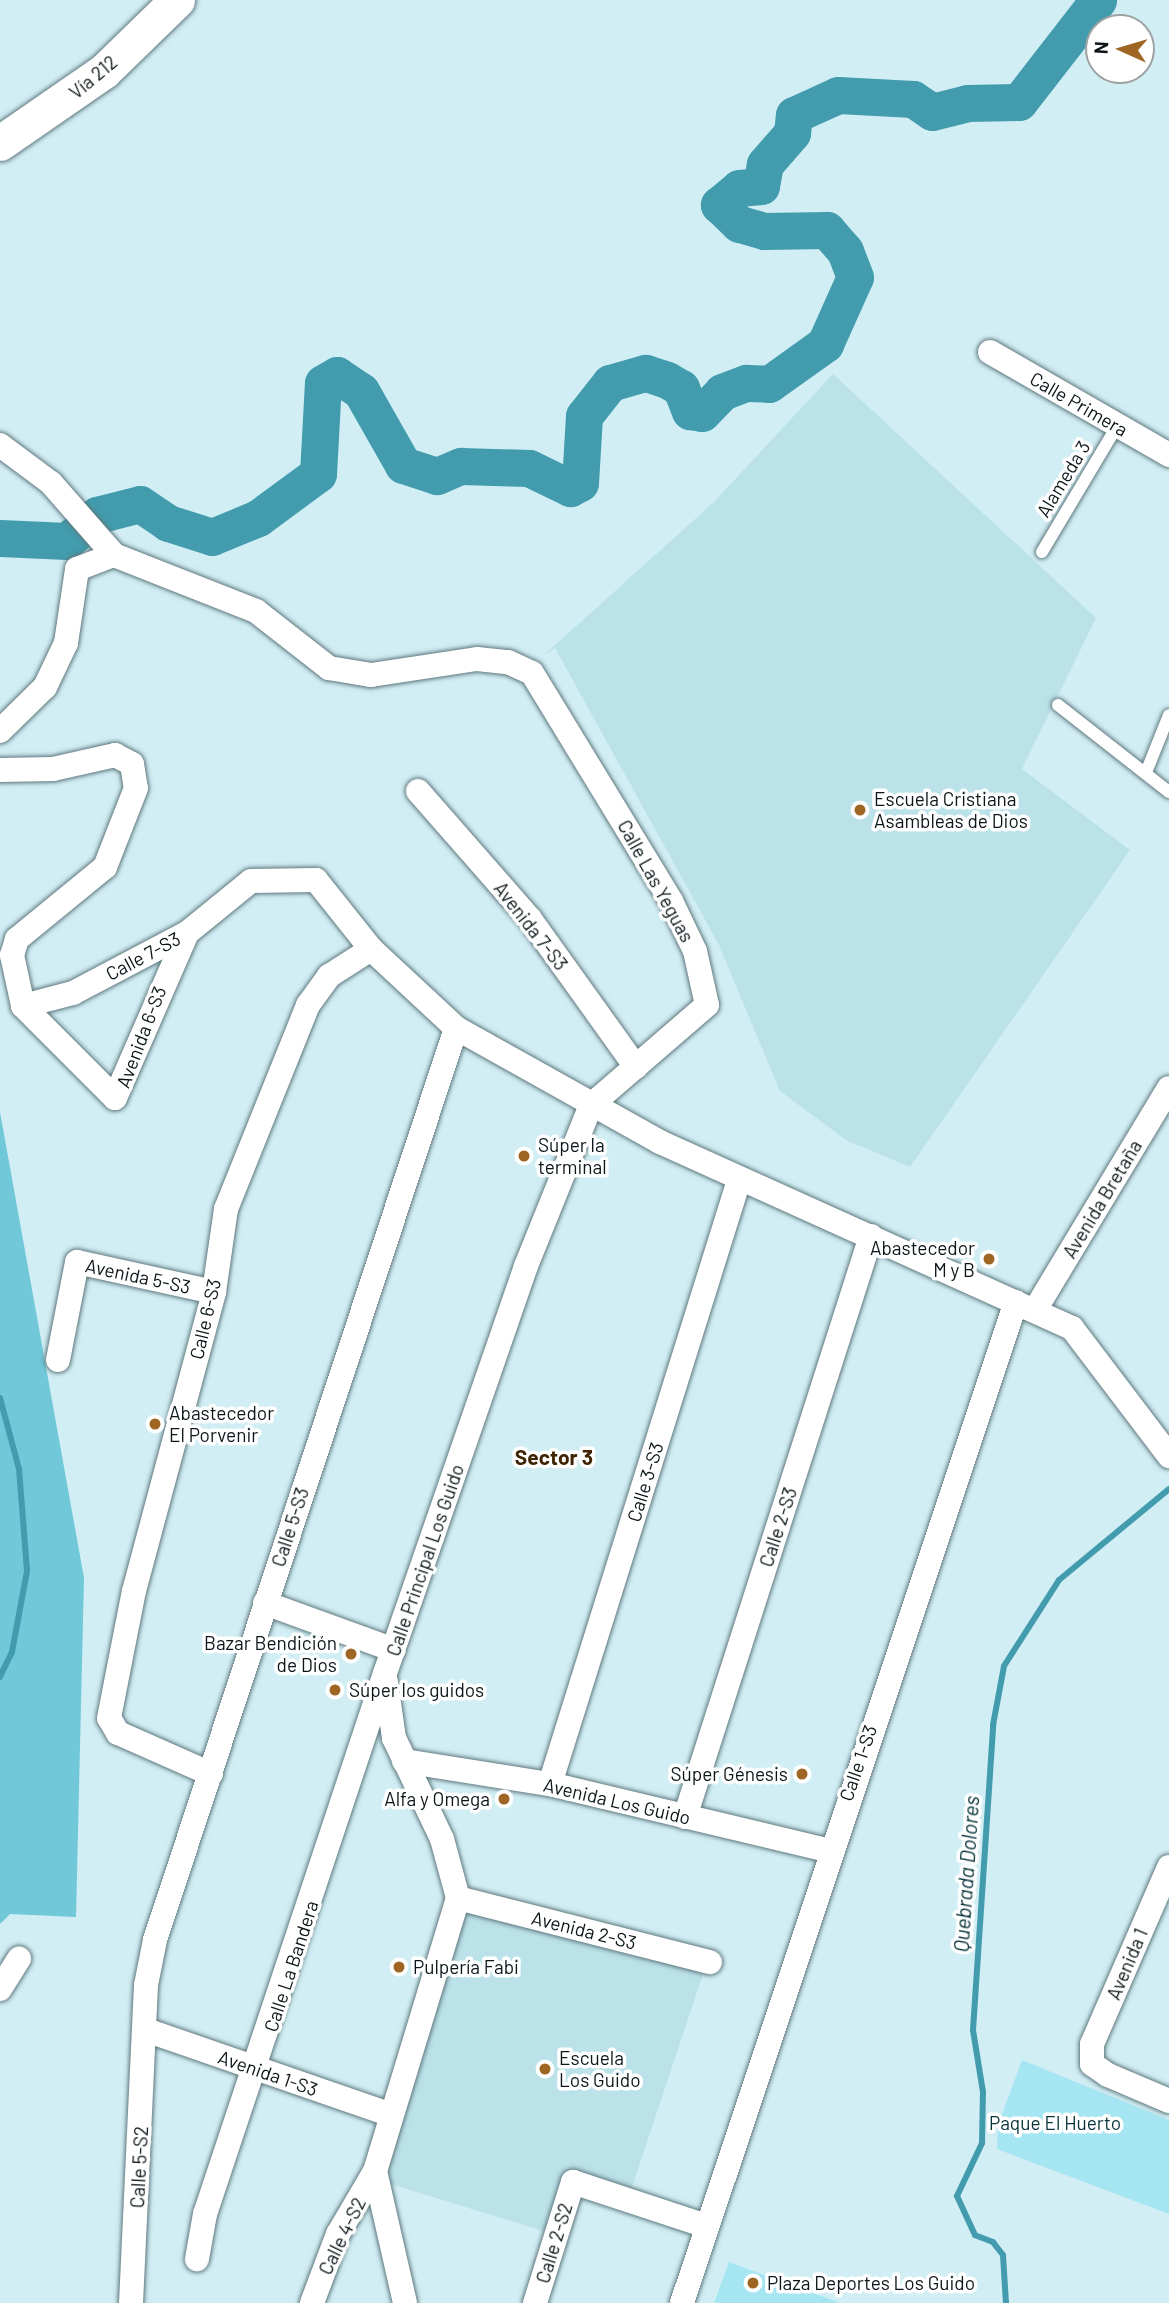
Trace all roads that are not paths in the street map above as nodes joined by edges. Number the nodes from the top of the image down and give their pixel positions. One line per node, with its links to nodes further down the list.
1 (177, 0): 2 (main road, Vía 212)
2 (0, 143)
3 (990, 352): 4 (street, Calle Primera)
4 (1117, 426): 6 (street, Calle Primera); 7 (lane, Alameda 3)
5 (0, 445): 8 (street, Calle Las Yeguas)
6 (1169, 455)
7 (1042, 552)
8 (114, 555): 11 (street); 20 (street, Calle Las Yeguas)
9 (1058, 705): 13 (lane)
10 (1169, 715): 13 (lane)
11 (0, 731)
12 (0, 770): 18 (street)
13 (1147, 770): 15 (lane)
14 (418, 791): 20 (street, Avenida 7-S3)
15 (1169, 792)
16 (187, 933): 17 (street, Calle 7-S3); 18 (street, Calle 7-S3); 18 (street, Avenida 6-S3)
17 (371, 949): 19 (street, Calle 7-S3); 25 (street, Calle 6-S3)
18 (23, 1006)
19 (456, 1028): 22 (street, Calle 7-S3); 29 (street, Calle 5-S3)
20 (636, 1067): 22 (street, Calle Las Yeguas)
21 (1169, 1088): 26 (street, Avenida Bretaña)
22 (591, 1105): 23 (street); 30 (street, Calle Principal Los Guido)
23 (739, 1180): 24 (street); 34 (street, Calle 3-S3)
24 (871, 1236): 26 (street); 35 (street, Calle 2-S3)
25 (214, 1292): 27 (street, Avenida 5-S3); 33 (street, Calle 6-S3)
26 (1026, 1306): 28 (street); 36 (street, Calle 1-S3)
27 (58, 1360)
28 (1169, 1456)
29 (265, 1603): 30 (street); 33 (street, Calle 5-S3)
30 (394, 1650): 31 (street, Calle Principal Los Guido)
31 (385, 1673): 32 (street, Calle Principal Los Guido); 43 (street, Calle La Bandera)
32 (404, 1761): 34 (street, Avenida Los Guido); 38 (street, Calle Principal Los Guido)
33 (211, 1774): 42 (street, Calle 5-S3)
34 (550, 1784): 35 (street, Avenida Los Guido)
35 (685, 1817): 36 (street, Avenida Los Guido)
36 (828, 1850): 47 (street, Calle 1-S3)
37 (1169, 1867): 44 (street, Avenida 1)
38 (458, 1898): 40 (street, Avenida 2-S3); 45 (street)
39 (19, 1958): 41 (street)
40 (710, 1962)
41 (0, 1989)
42 (146, 2030): 43 (street, Avenida 1-S3); 49 (street, Calle 5-S2)
43 (257, 2070): 45 (street, Avenida 1-S3); 48 (street, Calle La Bandera)
44 (1169, 2101)
45 (391, 2115): 46 (street)
46 (375, 2171): 50 (street, Calle 4-S2); 51 (street)
47 (706, 2227): 52 (street, Calle 2-S2); 53 (street, Calle 1-S3)
48 (197, 2259)
49 (131, 2303)
50 (312, 2303)
51 (405, 2303)
52 (535, 2303)
53 (682, 2303)

